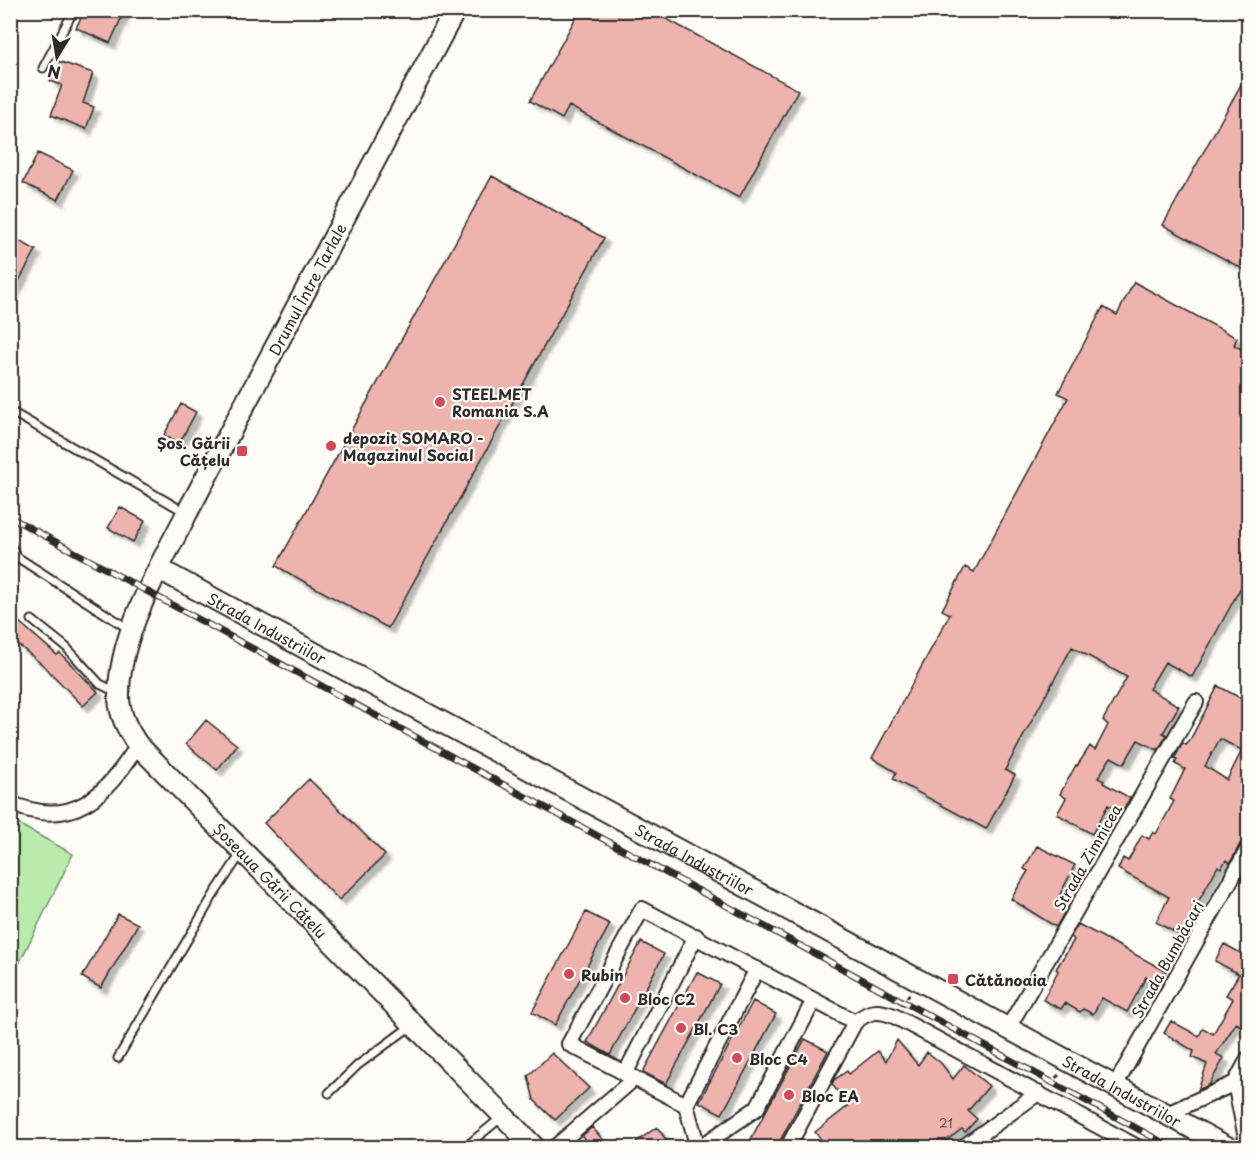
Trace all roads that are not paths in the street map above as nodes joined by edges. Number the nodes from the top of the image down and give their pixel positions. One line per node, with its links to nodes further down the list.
1 (74, 10): 3 (lane)
2 (455, 10): 5 (main road, Drumul Între Tarlale)
3 (43, 68)
4 (10, 411): 5 (lane)
5 (187, 513): 7 (main road, Drumul Între Tarlale)
6 (10, 544): 9 (lane)
7 (159, 569): 9 (main road, Șoseaua Gării Cățelu); 21 (main road, Strada Industriilor)
8 (32, 620): 10 (lane)
9 (132, 631): 10 (main road, Șoseaua Gării Cățelu)
10 (119, 693): 12 (main road, Șoseaua Gării Cățelu)
11 (1196, 702): 21 (street, Strada Zimnicea)
12 (138, 745): 13 (street); 15 (main road, Șoseaua Gării Cățelu)
13 (10, 804)
14 (1248, 849): 26 (street, Strada Bumbăcari)
15 (243, 851): 20 (main road, Șoseaua Gării Cățelu); 22 (lane)
16 (696, 936): 17 (street); 24 (street); 24 (street)
17 (758, 969): 18 (street); 29 (street)
18 (814, 1000): 19 (street); 36 (street)
19 (855, 1022): 28 (street); 32 (street)
20 (413, 1024): 27 (lane); 31 (main road, Șoseaua Gării Cățelu)
21 (1008, 1028): 26 (main road, Strada Industriilor)
22 (117, 1058)
23 (1248, 1059): 25 (street)
24 (630, 1076): 29 (street); 35 (street)
25 (1235, 1083): 30 (street); 40 (street)
26 (1115, 1086): 30 (main road, Strada Industriilor)
27 (329, 1093)
28 (1038, 1093): 37 (street); 38 (street)
29 (686, 1105): 36 (street)
30 (1167, 1114): 39 (main road, Strada Industriilor)
31 (504, 1116): 33 (lane); 34 (main road, Șoseaua Gării Cățelu)
32 (791, 1141)
33 (464, 1148)
34 (535, 1148)
35 (554, 1148)
36 (698, 1148)
37 (962, 1148)
38 (1139, 1148)
39 (1229, 1148)
40 (1248, 1148)

